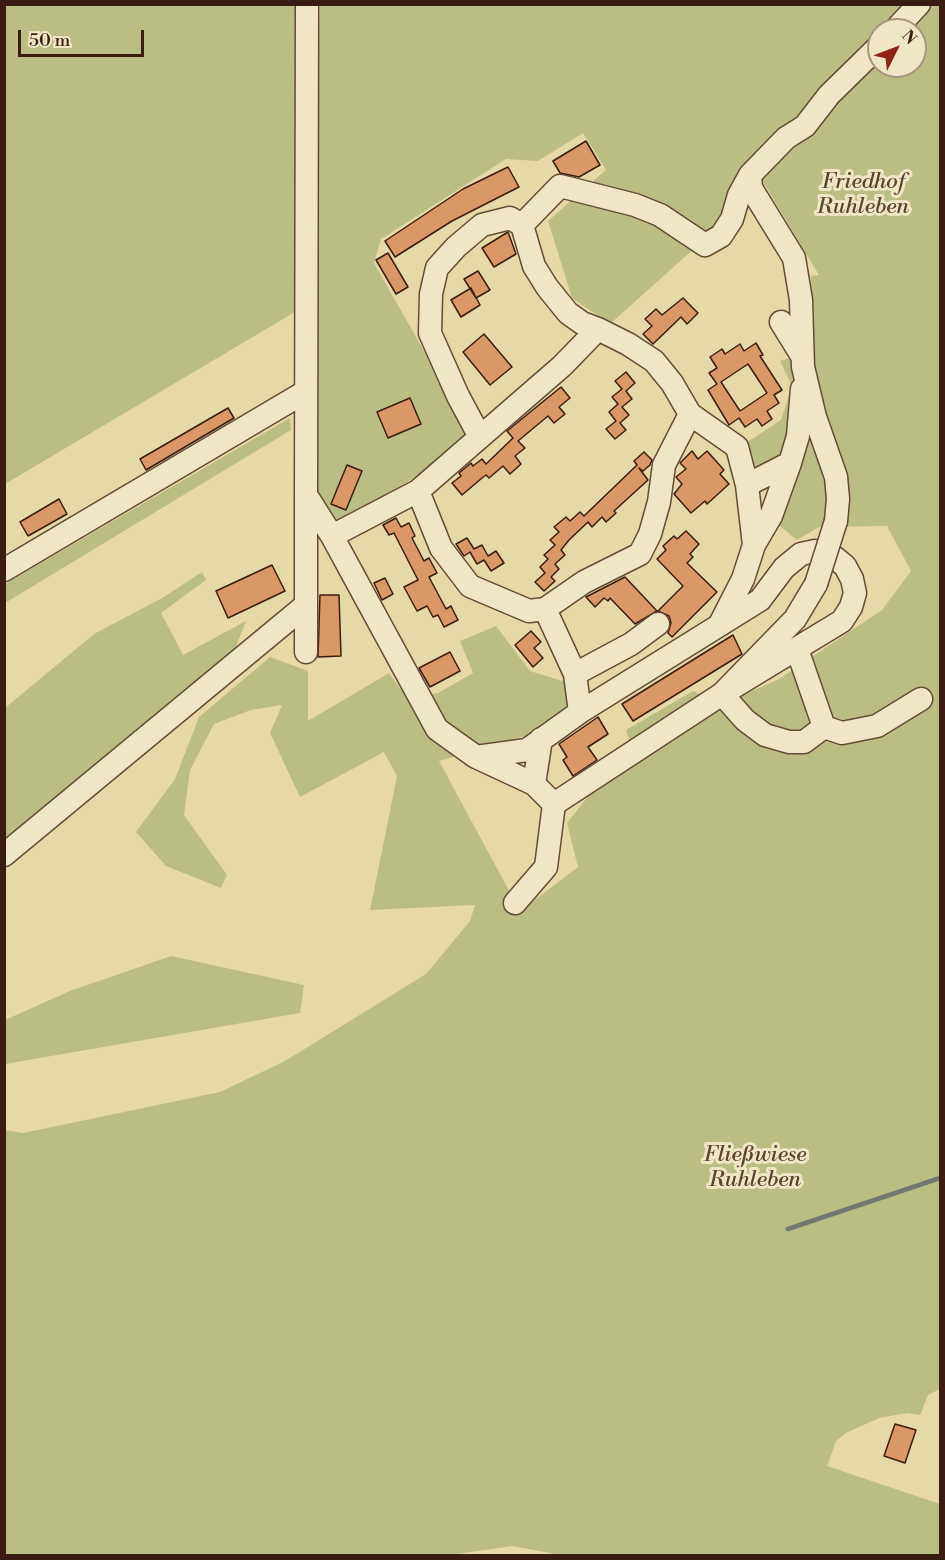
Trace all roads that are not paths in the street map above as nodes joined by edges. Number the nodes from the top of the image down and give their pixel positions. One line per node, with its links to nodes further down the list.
1 (307, 4): 10 (lane)
2 (919, 4): 3 (lane)
3 (906, 18)
4 (867, 58): 5 (lane)
5 (750, 175): 6 (lane); 9 (lane)
6 (522, 225): 8 (lane); 12 (lane)
7 (781, 322): 9 (lane)
8 (598, 329): 11 (lane); 12 (lane)
9 (803, 361): 13 (lane); 27 (lane, bridge)
10 (305, 392): 16 (lane); 19 (lane)
11 (690, 414): 14 (lane); 21 (lane)
12 (480, 437): 15 (lane)
13 (790, 463): 14 (lane); 18 (lane)
14 (747, 484): 18 (lane)
15 (418, 491): 17 (lane); 21 (lane)
16 (306, 495): 17 (lane); 20 (lane)
17 (332, 536): 32 (lane)
18 (754, 545): 22 (lane)
19 (4, 570)
20 (306, 606): 25 (lane); 35 (lane)
21 (545, 609): 26 (lane)
22 (721, 622): 24 (lane); 29 (lane)
23 (658, 624): 26 (lane)
24 (797, 649): 27 (lane); 30 (lane)
25 (306, 652)
26 (575, 674): 29 (lane)
27 (722, 694): 30 (lane); 34 (lane)
28 (921, 699): 30 (lane)
29 (580, 712): 31 (lane)
30 (824, 727)
31 (541, 740): 32 (lane); 33 (lane)
32 (476, 757): 33 (lane)
33 (534, 784): 34 (lane)
34 (554, 804): 36 (lane)
35 (4, 855)
36 (515, 903)

